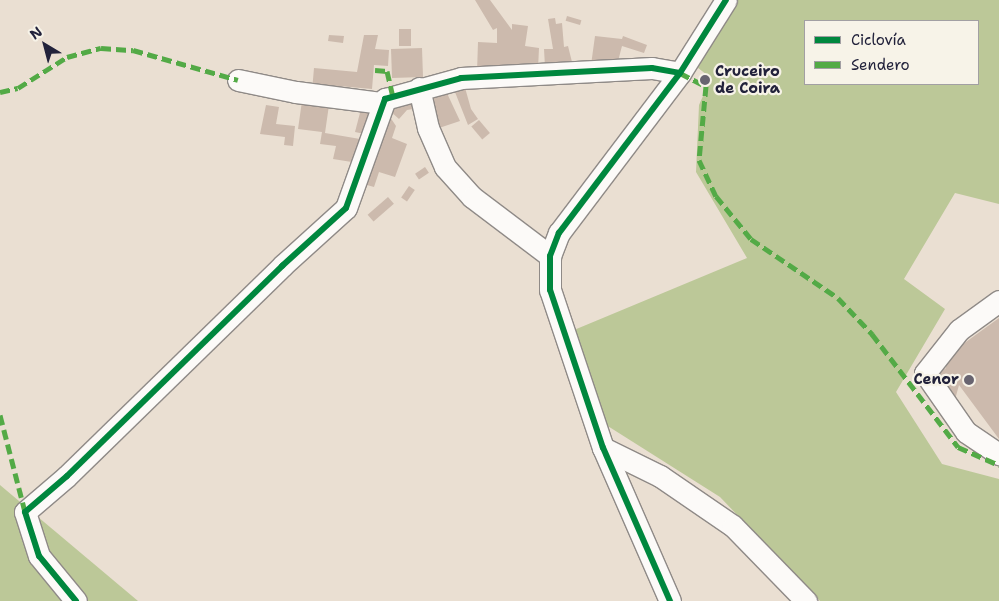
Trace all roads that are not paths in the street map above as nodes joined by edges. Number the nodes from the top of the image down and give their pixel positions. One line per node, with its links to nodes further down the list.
1 (724, 4): 2 (street)
2 (680, 73): 4 (street); 6 (street)
3 (238, 80): 5 (street)
4 (419, 88): 5 (street); 6 (street)
5 (382, 103): 10 (street)
6 (550, 256): 8 (street)
7 (999, 301): 9 (street)
8 (603, 448): 11 (street); 12 (street)
9 (999, 454)
10 (76, 601)
11 (670, 601)
12 (806, 601)

